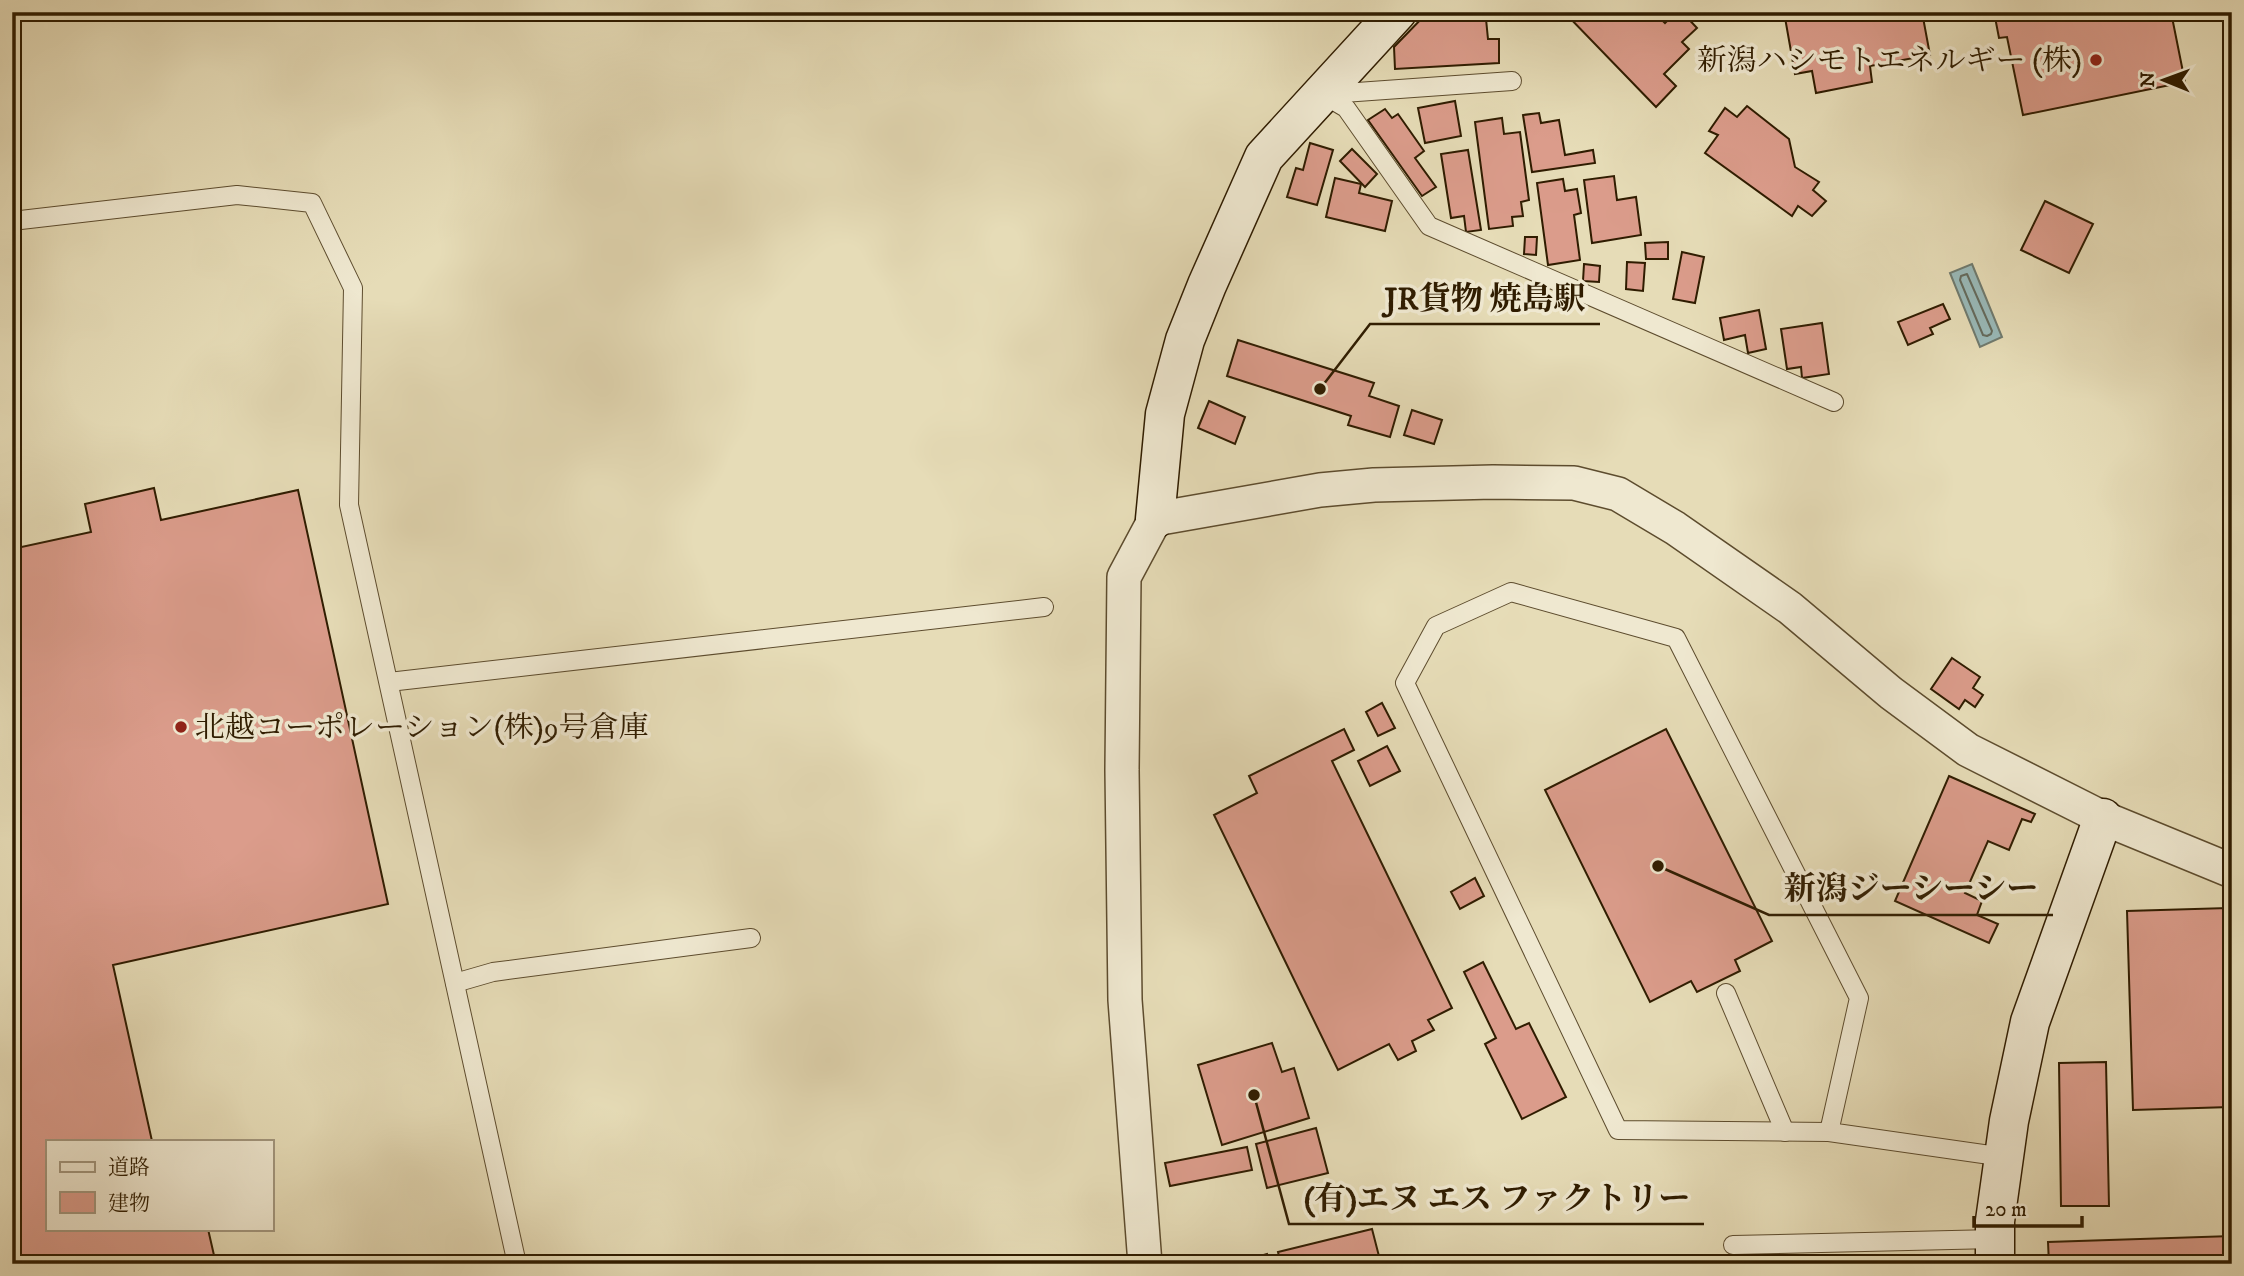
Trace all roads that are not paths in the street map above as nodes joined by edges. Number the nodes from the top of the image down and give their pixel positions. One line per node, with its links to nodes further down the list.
1 (1397, 12): 3 (street)
2 (1512, 81): 3 (lane)
3 (1322, 94): 5 (lane); 6 (street)
4 (12, 222): 8 (lane)
5 (1834, 402)
6 (1155, 519): 9 (street); 20 (street)
7 (1044, 607): 8 (lane)
8 (388, 682): 12 (lane)
9 (2103, 818): 10 (street); 16 (street)
10 (2232, 871)
11 (751, 938): 12 (lane)
12 (455, 983): 19 (lane)
13 (1726, 992): 14 (lane)
14 (1785, 1132): 15 (lane); 15 (lane)
15 (1829, 1132): 16 (lane)
16 (2004, 1157): 18 (street)
17 (1733, 1245): 18 (lane)
18 (1995, 1252)
19 (517, 1264)
20 (1145, 1264)

